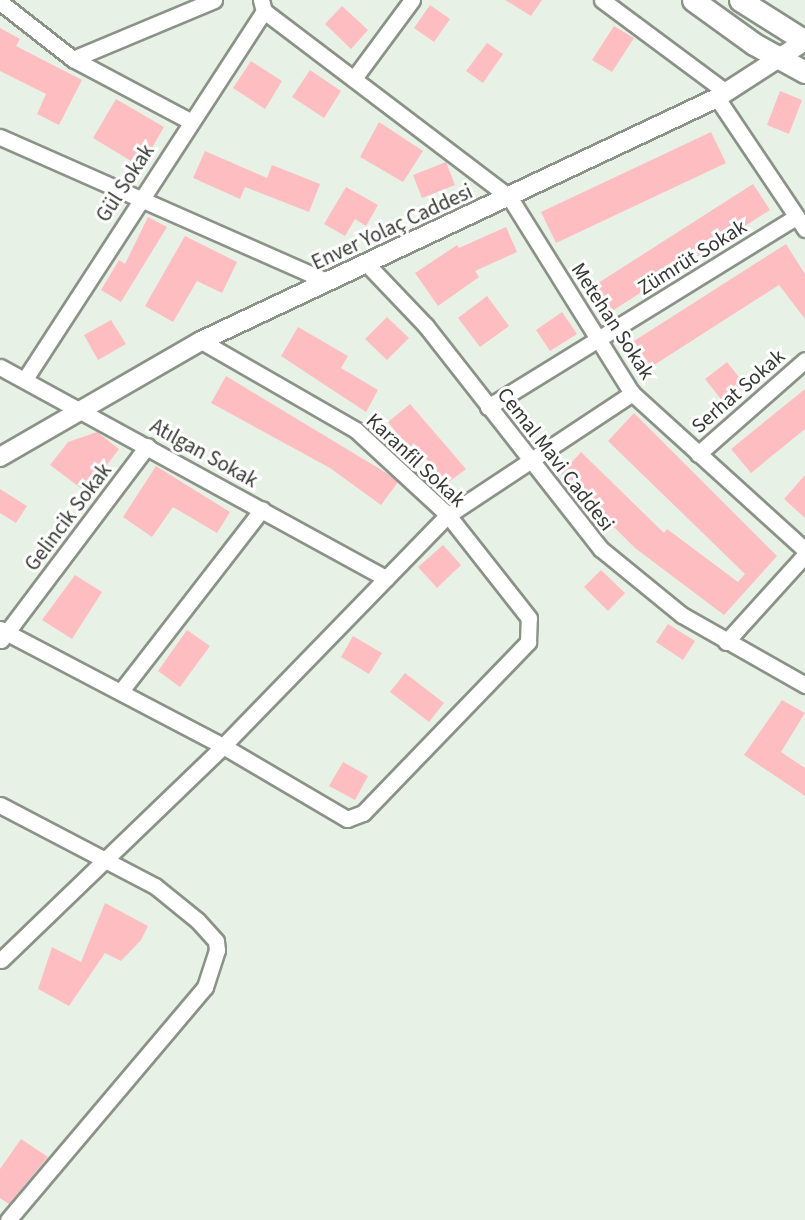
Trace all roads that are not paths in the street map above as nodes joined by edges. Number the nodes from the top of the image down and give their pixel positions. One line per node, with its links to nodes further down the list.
1 (214, 0): 10 (street)
2 (412, 0): 12 (street)
3 (602, 0): 13 (street)
4 (693, 0): 9 (main road)
5 (740, 0): 8 (main road)
6 (0, 2): 10 (street)
7 (263, 6): 12 (street, Metehan Sokak); 14 (street, Gül Sokak)
8 (805, 41): 9 (street, Enver Yolaç Caddesi)
9 (778, 58): 11 (main road); 13 (street, Enver Yolaç Caddesi)
10 (73, 59): 14 (street)
11 (805, 72)
12 (355, 77): 17 (street, Metehan Sokak)
13 (722, 95): 17 (street, Enver Yolaç Caddesi); 18 (street)
14 (190, 122): 16 (street, Gül Sokak)
15 (0, 137): 16 (street)
16 (141, 196): 20 (street); 25 (street, Gül Sokak)
17 (510, 198): 19 (street, Enver Yolaç Caddesi); 21 (street, Metehan Sokak)
18 (802, 225): 21 (street, Zümrüt Sokak)
19 (366, 263): 20 (street, Enver Yolaç Caddesi); 27 (street, Cemal Mavi Caddesi)
20 (327, 281): 22 (street, Enver Yolaç Caddesi)
21 (599, 340): 26 (street, Metehan Sokak); 27 (street, Zümrüt Sokak)
22 (201, 341): 28 (street, Enver Yolaç Caddesi); 34 (street, Karanfil Sokak)
23 (805, 360): 30 (street, Serhat Sokak)
24 (0, 367): 25 (street, Atılgan Sokak)
25 (25, 379): 28 (street, Atılgan Sokak)
26 (632, 393): 30 (street, Metehan Sokak); 32 (street)
27 (488, 407): 32 (street, Cemal Mavi Caddesi)
28 (80, 409): 29 (street, Atılgan Sokak); 31 (street, Enver Yolaç Caddesi)
29 (147, 446): 33 (street, Atılgan Sokak); 38 (street, Gelincik Sokak)
30 (698, 454): 35 (street, Metehan Sokak)
31 (0, 457)
32 (529, 461): 34 (street); 39 (street, Cemal Mavi Caddesi)
33 (262, 510): 37 (street, Atılgan Sokak); 41 (street)
34 (448, 515): 37 (street); 42 (street, Karanfil Sokak)
35 (805, 550)
36 (805, 555): 39 (street)
37 (386, 578): 42 (street)
38 (2, 634): 41 (street)
39 (726, 642): 40 (street, Cemal Mavi Caddesi)
40 (805, 684)
41 (120, 691): 42 (street)
42 (223, 746): 44 (street)
43 (0, 805): 44 (street)
44 (105, 856): 45 (street); 46 (street)
45 (1, 960)
46 (8, 1220)

